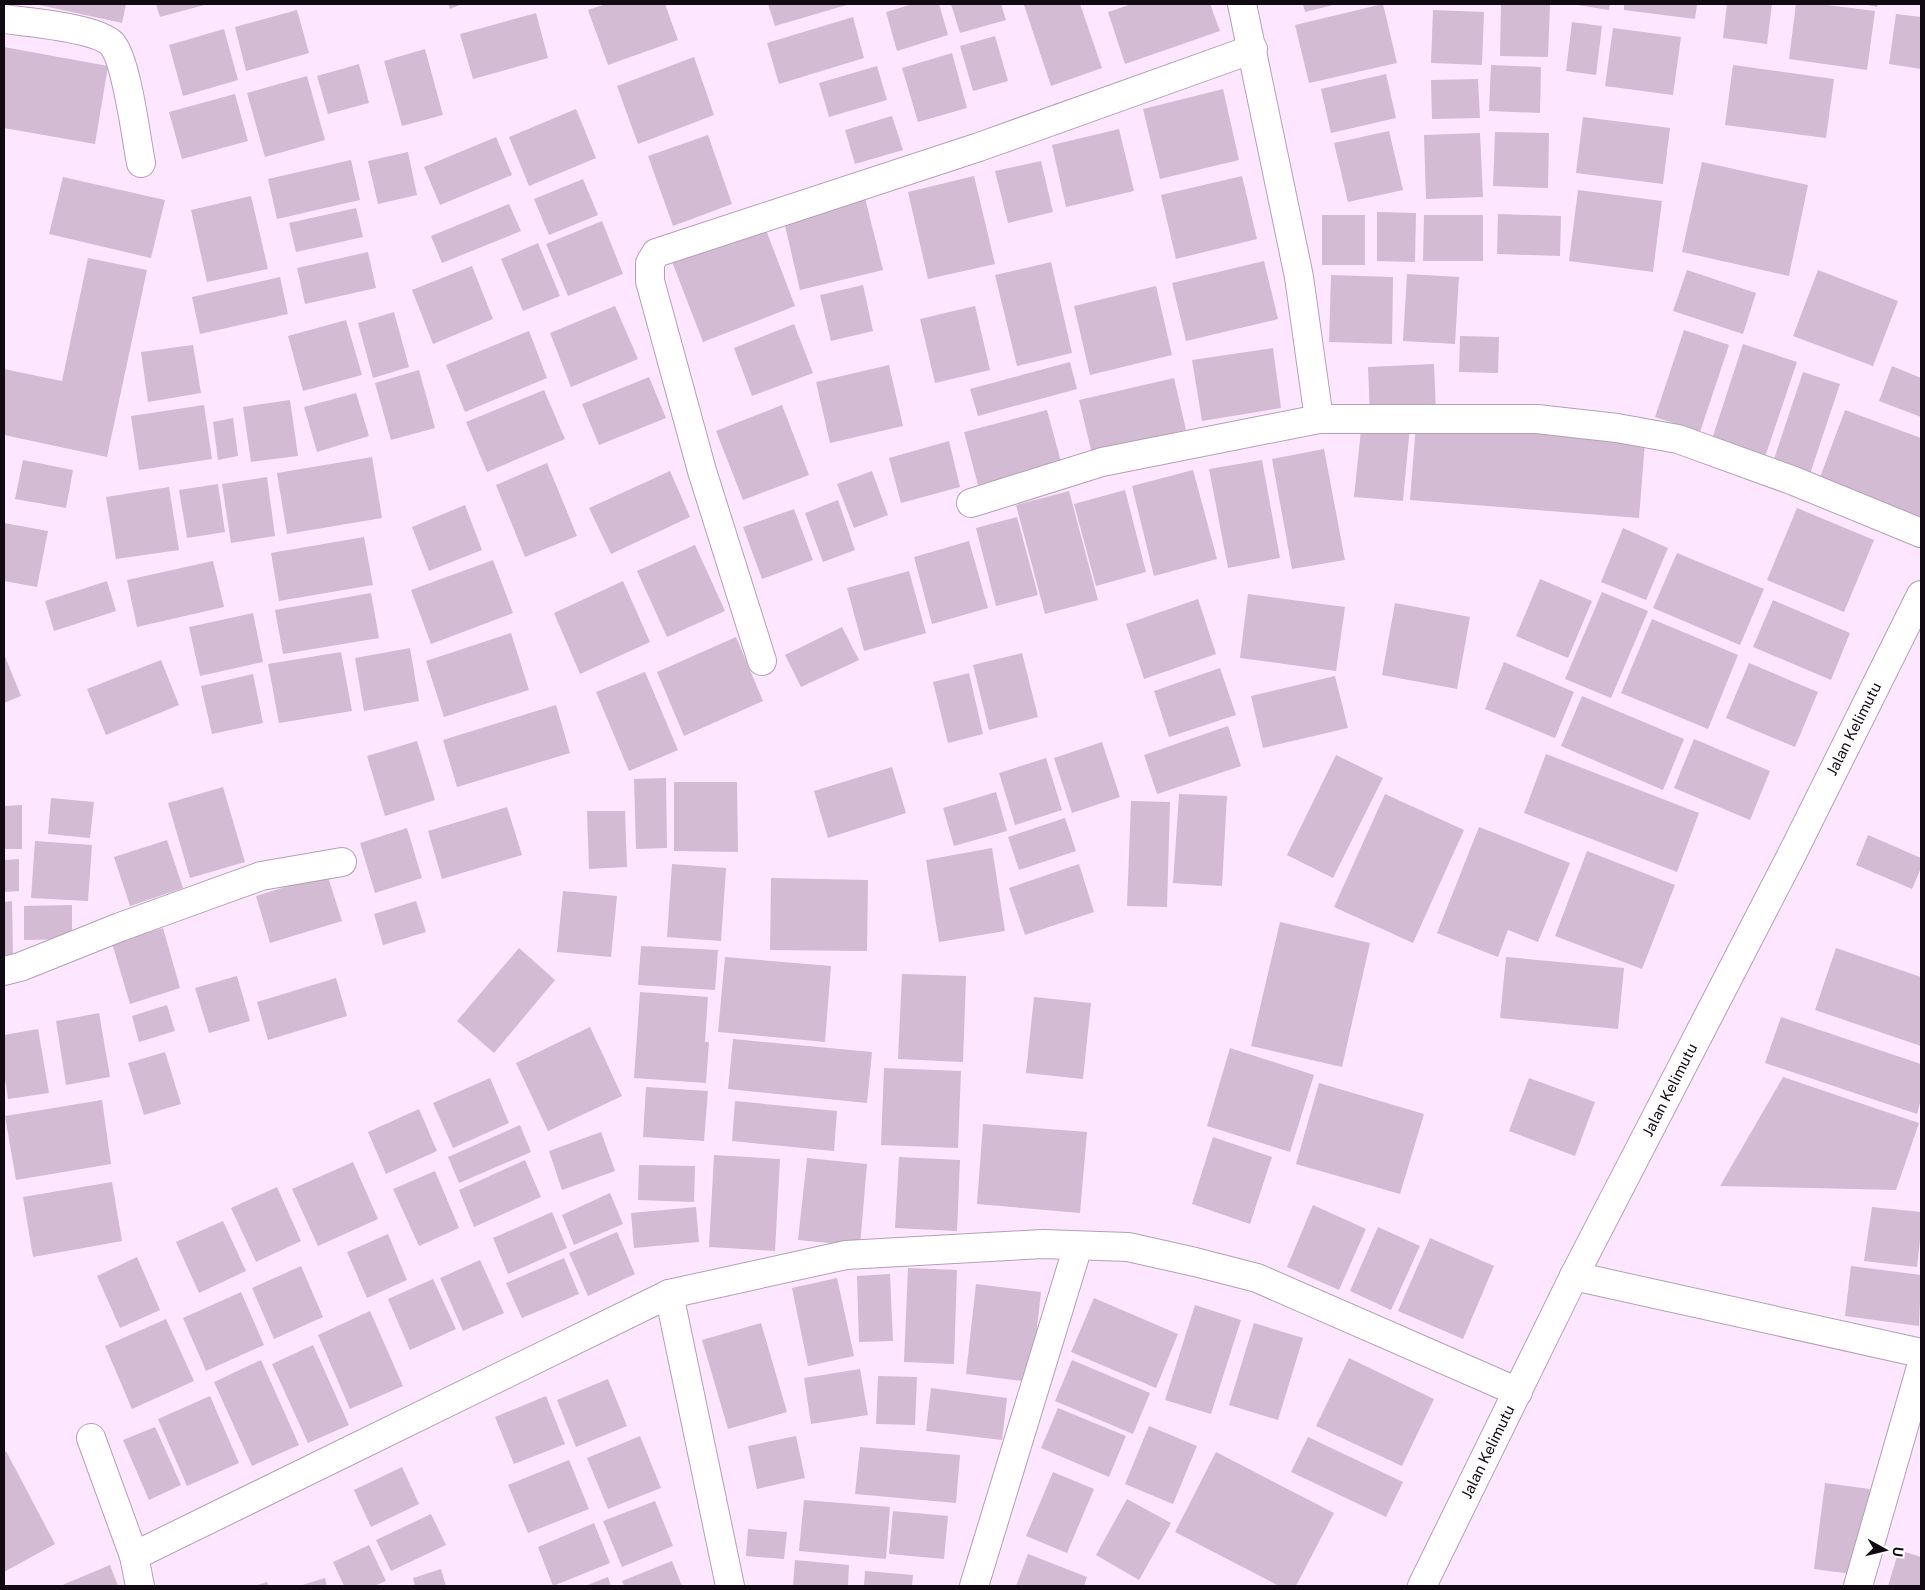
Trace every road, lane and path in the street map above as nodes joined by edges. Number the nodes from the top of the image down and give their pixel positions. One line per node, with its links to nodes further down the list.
1 (1242, 4): 3 (street)
2 (4, 19): 4 (street)
3 (1252, 49): 5 (street); 9 (street)
4 (141, 164)
5 (1318, 419): 6 (street); 7 (street)
6 (971, 503)
7 (1921, 533)
8 (1921, 596): 13 (street, Jalan Kelimutu)
9 (762, 661)
10 (342, 862): 11 (street)
11 (4, 971)
12 (1078, 1246): 14 (street); 17 (street); 22 (street)
13 (1574, 1276): 15 (street); 17 (street, Jalan Kelimutu)
14 (669, 1294): 19 (street); 21 (street)
15 (1921, 1353)
16 (1921, 1366): 24 (street)
17 (1518, 1392): 23 (street, Jalan Kelimutu)
18 (91, 1438): 19 (street)
19 (134, 1556): 20 (street)
20 (140, 1586)
21 (730, 1586)
22 (974, 1586)
23 (1422, 1586)
24 (1858, 1586)

